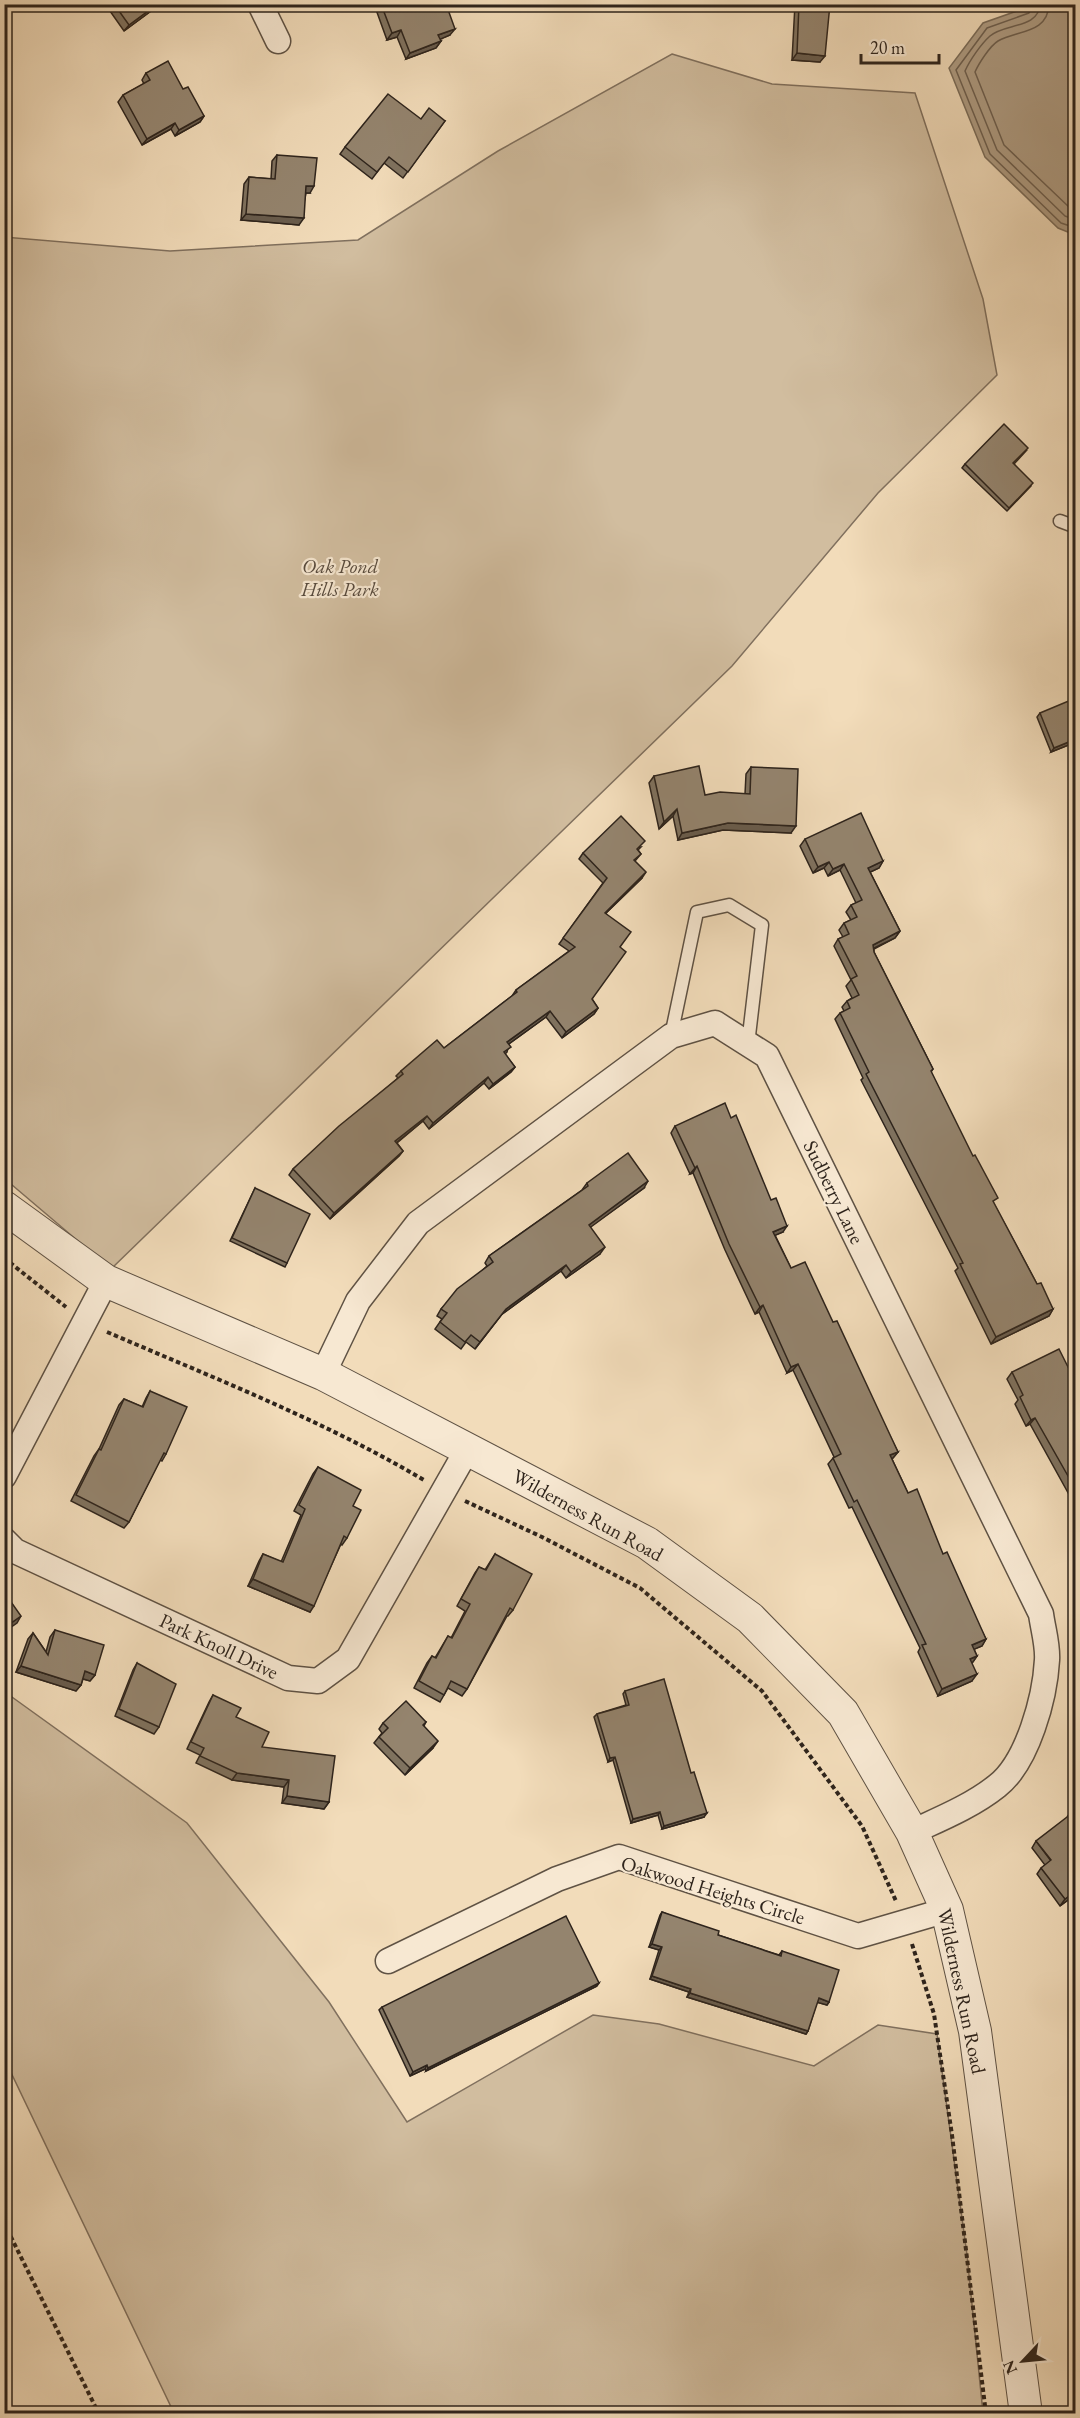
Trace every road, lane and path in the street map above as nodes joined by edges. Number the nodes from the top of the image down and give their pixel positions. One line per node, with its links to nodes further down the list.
1 (260, 4): 2 (street)
2 (278, 41)
3 (1060, 521): 4 (lane)
4 (1076, 527)
5 (671, 1036): 6 (street, Sudberry Lane); 6 (lane); 11 (street, Sudberry Lane)
6 (748, 1044): 16 (street, Sudberry Lane)
7 (4, 1207): 9 (street, Wilderness Run Road)
8 (4, 1258): 10 (path)
9 (106, 1281): 10 (street); 11 (street, Wilderness Run Road)
10 (84, 1322): 13 (street); 14 (path)
11 (322, 1374): 12 (street, Wilderness Run Road)
12 (467, 1450): 14 (street, Park Knoll Drive); 16 (street, Wilderness Run Road)
13 (4, 1476)
14 (444, 1492): 15 (street, Park Knoll Drive); 18 (path)
15 (4, 1540)
16 (912, 1832): 17 (street, Wilderness Run Road)
17 (947, 1910): 18 (street, Oakwood Heights Circle); 23 (street, Wilderness Run Road)
18 (906, 1922): 19 (street, Oakwood Heights Circle); 22 (path)
19 (388, 1961)
20 (4, 2223): 21 (path)
21 (99, 2414)
22 (986, 2414)
23 (1026, 2414)

